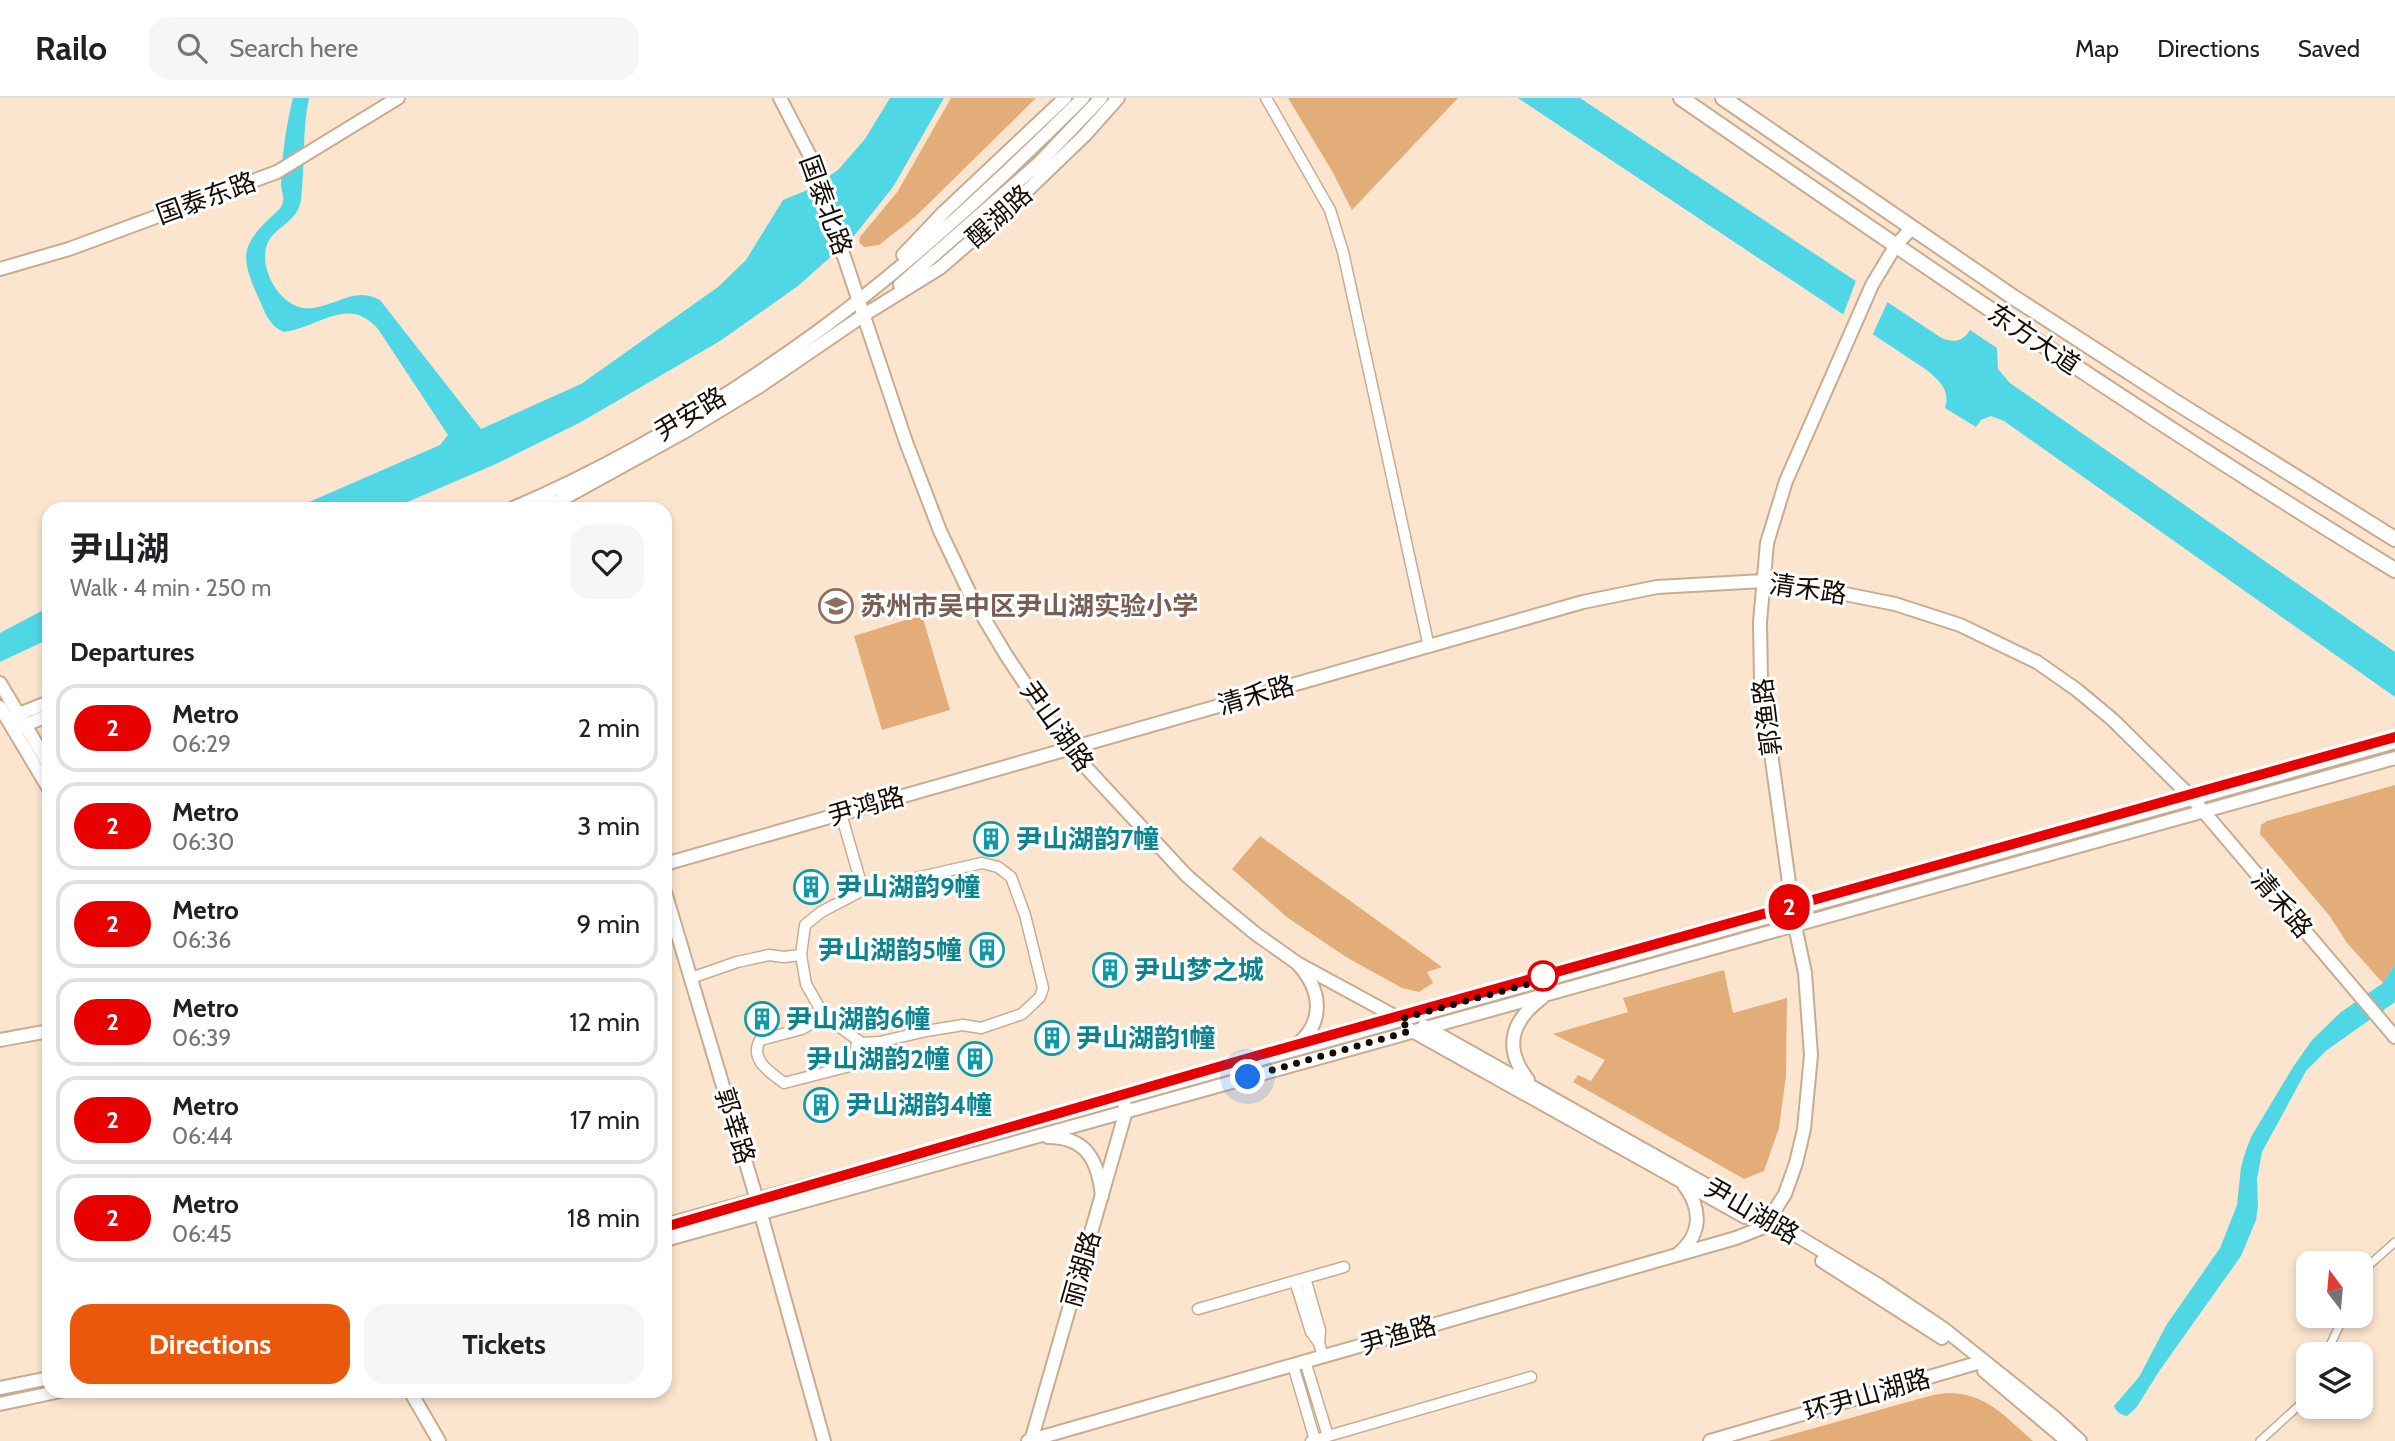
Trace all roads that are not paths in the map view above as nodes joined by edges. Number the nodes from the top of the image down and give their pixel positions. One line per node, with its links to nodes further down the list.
1 (398, 98): 12 (main road, 国泰东路)
2 (780, 98): 13 (main road, 国泰北路)
3 (1065, 98): 13 (main road, 醒湖路)
4 (1083, 98): 13 (main road)
5 (1101, 98): 14 (main road)
6 (1118, 98): 14 (main road, 醒湖路)
7 (1266, 98): 19 (street)
8 (1681, 98): 11 (main road, 东方大道)
9 (1723, 98): 10 (main road, 东方大道)
10 (1912, 228): 11 (main road, 郭渔路); 16 (main road, 东方大道)
11 (1896, 246): 17 (main road, 东方大道); 18 (main road, 郭渔路)
12 (0, 269)
13 (859, 300): 14 (main road, 国泰北路); 15 (main road, 尹安路)
14 (864, 315): 15 (main road, 尹安路); 26 (main road, 尹山湖路)
15 (558, 500)
16 (2395, 539)
17 (2395, 569)
18 (1763, 581): 19 (main road, 清禾路); 30 (main road, 清禾路); 35 (main road, 郭渔路)
19 (1429, 647): 26 (main road, 清禾路)
20 (0, 683): 24 (main road)
21 (42, 706): 24 (main road)
22 (0, 707): 24 (main road)
23 (42, 717): 24 (main road)
24 (17, 722): 27 (main road); 29 (main road)
25 (2395, 742): 30 (main road)
26 (1068, 748): 32 (main road, 尹鸿路); 39 (main road, 尹山湖路)
27 (42, 756)
28 (2395, 758): 31 (main road)
29 (42, 774)
30 (2193, 799): 31 (main road, 清禾路); 35 (main road)
31 (2204, 812): 37 (main road); 47 (main road, 清禾路)
32 (841, 814): 33 (main road, 尹鸿路); 34 (street)
33 (672, 862)
34 (863, 890): 38 (street); 49 (street)
35 (1794, 912): 37 (main road, 郭渔路); 43 (main road)
36 (672, 915): 40 (main road, 郭莘路)
37 (1795, 926): 41 (main road); 60 (main road, 郭渔路)
38 (801, 955): 40 (street); 42 (street)
39 (1297, 963): 43 (main road, 尹山湖路); 50 (main road)
40 (691, 978): 57 (main road, 郭莘路)
41 (1549, 993): 44 (main road); 51 (main road)
42 (824, 1016): 49 (street); 49 (street)
43 (1400, 1019): 44 (main road, 尹山湖路); 45 (main road, 尹山湖路); 50 (main road)
44 (1427, 1027): 45 (main road); 51 (main road, 尹山湖路)
45 (1410, 1031): 53 (main road); 55 (main road, 尹山湖路)
46 (42, 1032): 48 (main road)
47 (2395, 1037)
48 (0, 1040)
49 (857, 1041)
50 (1287, 1051): 52 (main road)
51 (1532, 1086): 60 (main road, 尹山湖路)
52 (1123, 1097): 53 (main road, 丽湖路); 57 (main road)
53 (1126, 1111): 54 (main road); 56 (main road, 丽湖路)
54 (1033, 1137): 56 (main road); 58 (main road)
55 (1682, 1182): 60 (main road, 尹山湖路); 63 (main road)
56 (1102, 1196): 82 (main road, 丽湖路)
57 (757, 1200): 58 (main road, 郭莘路); 59 (main road)
58 (760, 1213): 61 (main road); 81 (main road, 郭莘路)
59 (672, 1223)
60 (1767, 1224): 63 (main road, 尹渔路); 69 (main road, 尹山湖路)
61 (672, 1238)
62 (2395, 1242): 64 (street)
63 (1678, 1254): 68 (main road, 尹渔路)
64 (2373, 1261)
65 (1344, 1267): 66 (street)
66 (1300, 1279): 67 (street); 68 (street)
67 (1198, 1309)
68 (1323, 1356): 70 (main road, 尹渔路)
69 (1979, 1362): 83 (main road, 环尹山湖路); 84 (main road, 尹山湖路); 85 (main road, 尹山湖路)
70 (1299, 1363): 78 (street); 79 (street); 82 (main road, 尹渔路)
71 (1531, 1377): 78 (street)
72 (42, 1379): 73 (main road)
73 (0, 1388)
74 (42, 1395): 76 (main road)
75 (414, 1398): 80 (main road)
76 (0, 1404)
77 (2296, 1408): 86 (street)
78 (1328, 1436): 79 (street)
79 (1313, 1440)
80 (439, 1441)
81 (824, 1441)
82 (1030, 1441)
83 (1710, 1441)
84 (2067, 1441)
85 (2080, 1441)
86 (2260, 1441)

